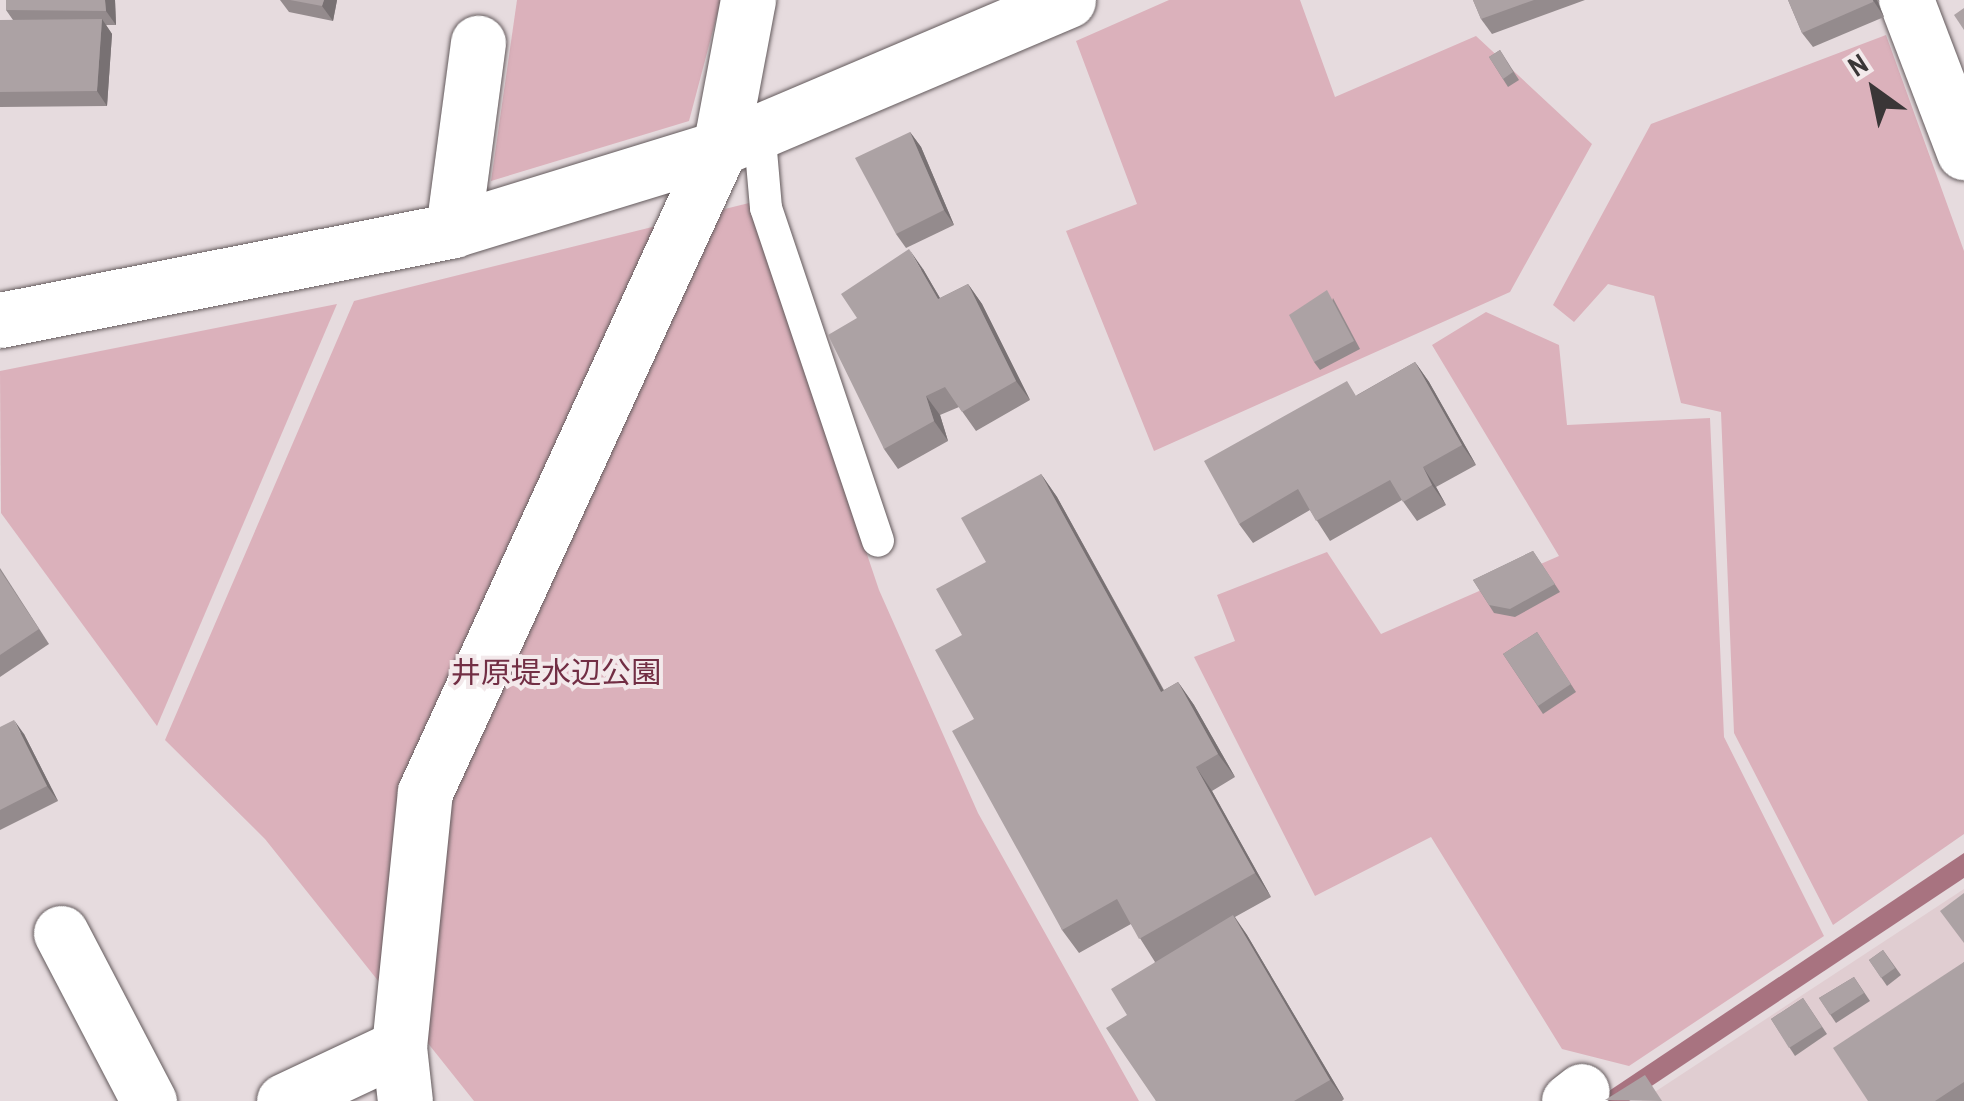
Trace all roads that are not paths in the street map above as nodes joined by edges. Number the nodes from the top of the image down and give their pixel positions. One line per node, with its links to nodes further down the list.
1 (748, 0): 5 (street)
2 (1068, 0): 5 (street)
3 (1906, 0): 6 (street)
4 (478, 43): 7 (street)
5 (740, 138): 7 (street); 9 (lane); 11 (street)
6 (1964, 152)
7 (453, 230): 8 (street)
8 (0, 320)
9 (878, 541)
10 (61, 934): 12 (street)
11 (399, 1047): 13 (street); 14 (street)
12 (148, 1101)
13 (284, 1101)
14 (405, 1101)

